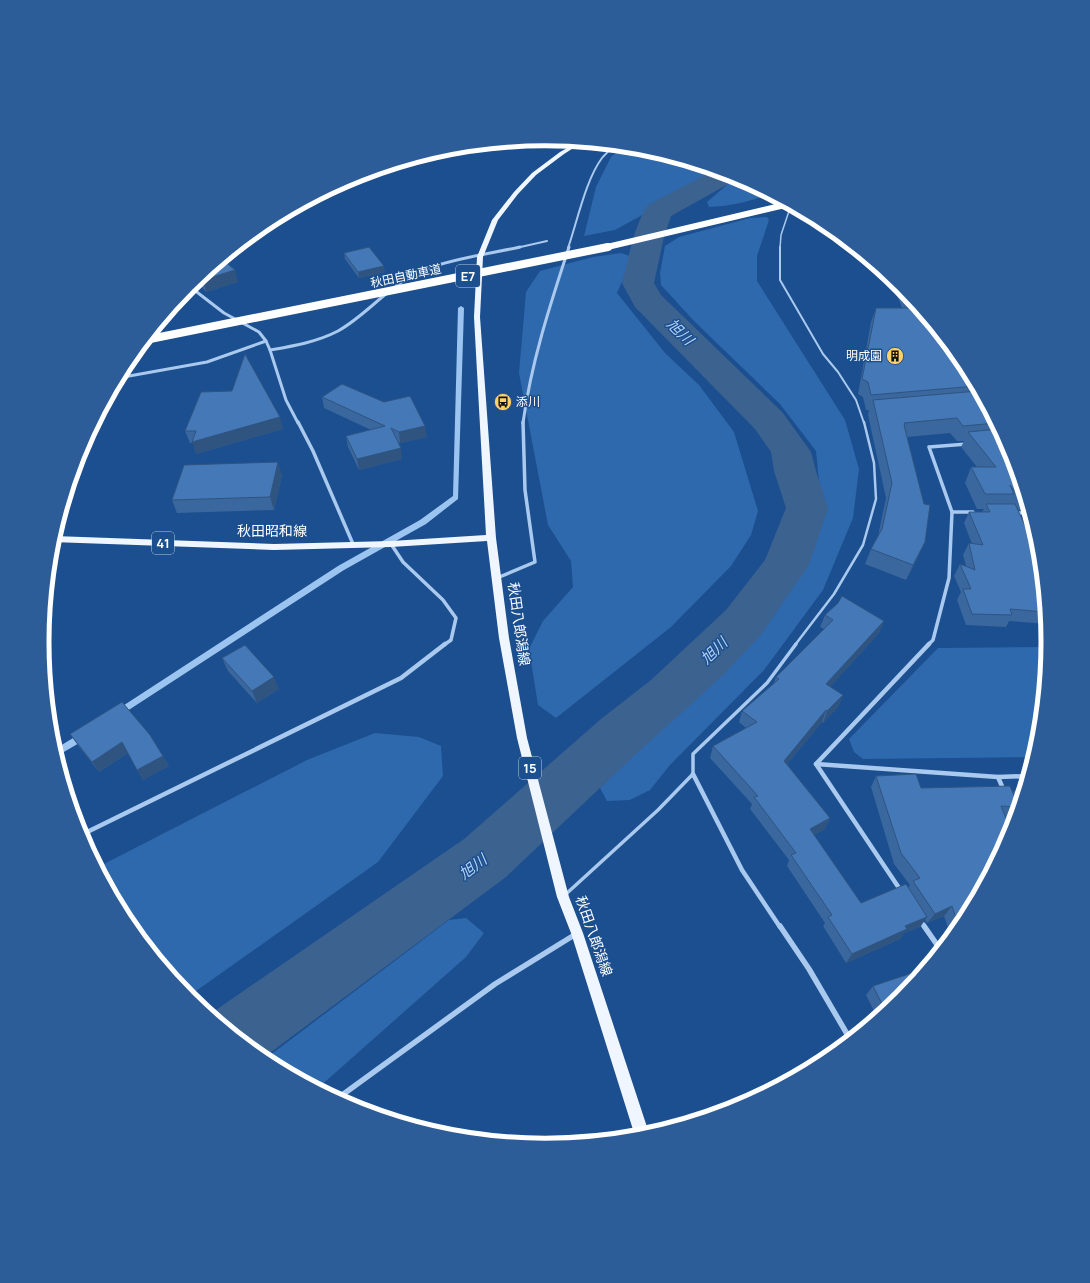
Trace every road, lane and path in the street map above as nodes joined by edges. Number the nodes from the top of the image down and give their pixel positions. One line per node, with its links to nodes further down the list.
1 (572, 147): 6 (main road, 秋田八郎潟線 / 15)
2 (610, 150): 21 (street)
3 (783, 207): 8 (highway, 秋田自動車道 / E7, bridge)
4 (789, 210): 23 (lane)
5 (547, 241): 6 (street)
6 (480, 257): 10 (street); 17 (main road, 秋田八郎潟線 / 15)
7 (195, 290): 9 (street)
8 (152, 339)
9 (266, 341): 10 (street); 11 (street)
10 (270, 350): 19 (street)
11 (126, 377)
12 (974, 443): 13 (street)
13 (952, 512): 14 (street); 22 (street)
14 (975, 512)
15 (1014, 513): 16 (street)
16 (1024, 513)
17 (491, 538): 20 (main road, 秋田昭和線 / 41); 21 (main road, 秋田八郎潟線 / 15)
18 (60, 539): 19 (main road, 秋田昭和線 / 41)
19 (353, 544): 20 (main road, 秋田昭和線 / 41)
20 (391, 544): 27 (street)
21 (496, 578): 29 (main road, 秋田八郎潟線 / 15)
22 (816, 764): 25 (street); 28 (street)
23 (693, 774): 29 (lane); 33 (street)
24 (1022, 776): 25 (street)
25 (998, 777): 26 (street)
26 (1006, 797)
27 (87, 832)
28 (903, 894)
29 (563, 897): 31 (main road, 秋田八郎潟線 / 15)
30 (915, 912): 32 (street)
31 (577, 933): 34 (street); 35 (main road, 秋田八郎潟線 / 15)
32 (937, 945)
33 (847, 1035)
34 (343, 1094)
35 (640, 1128)

